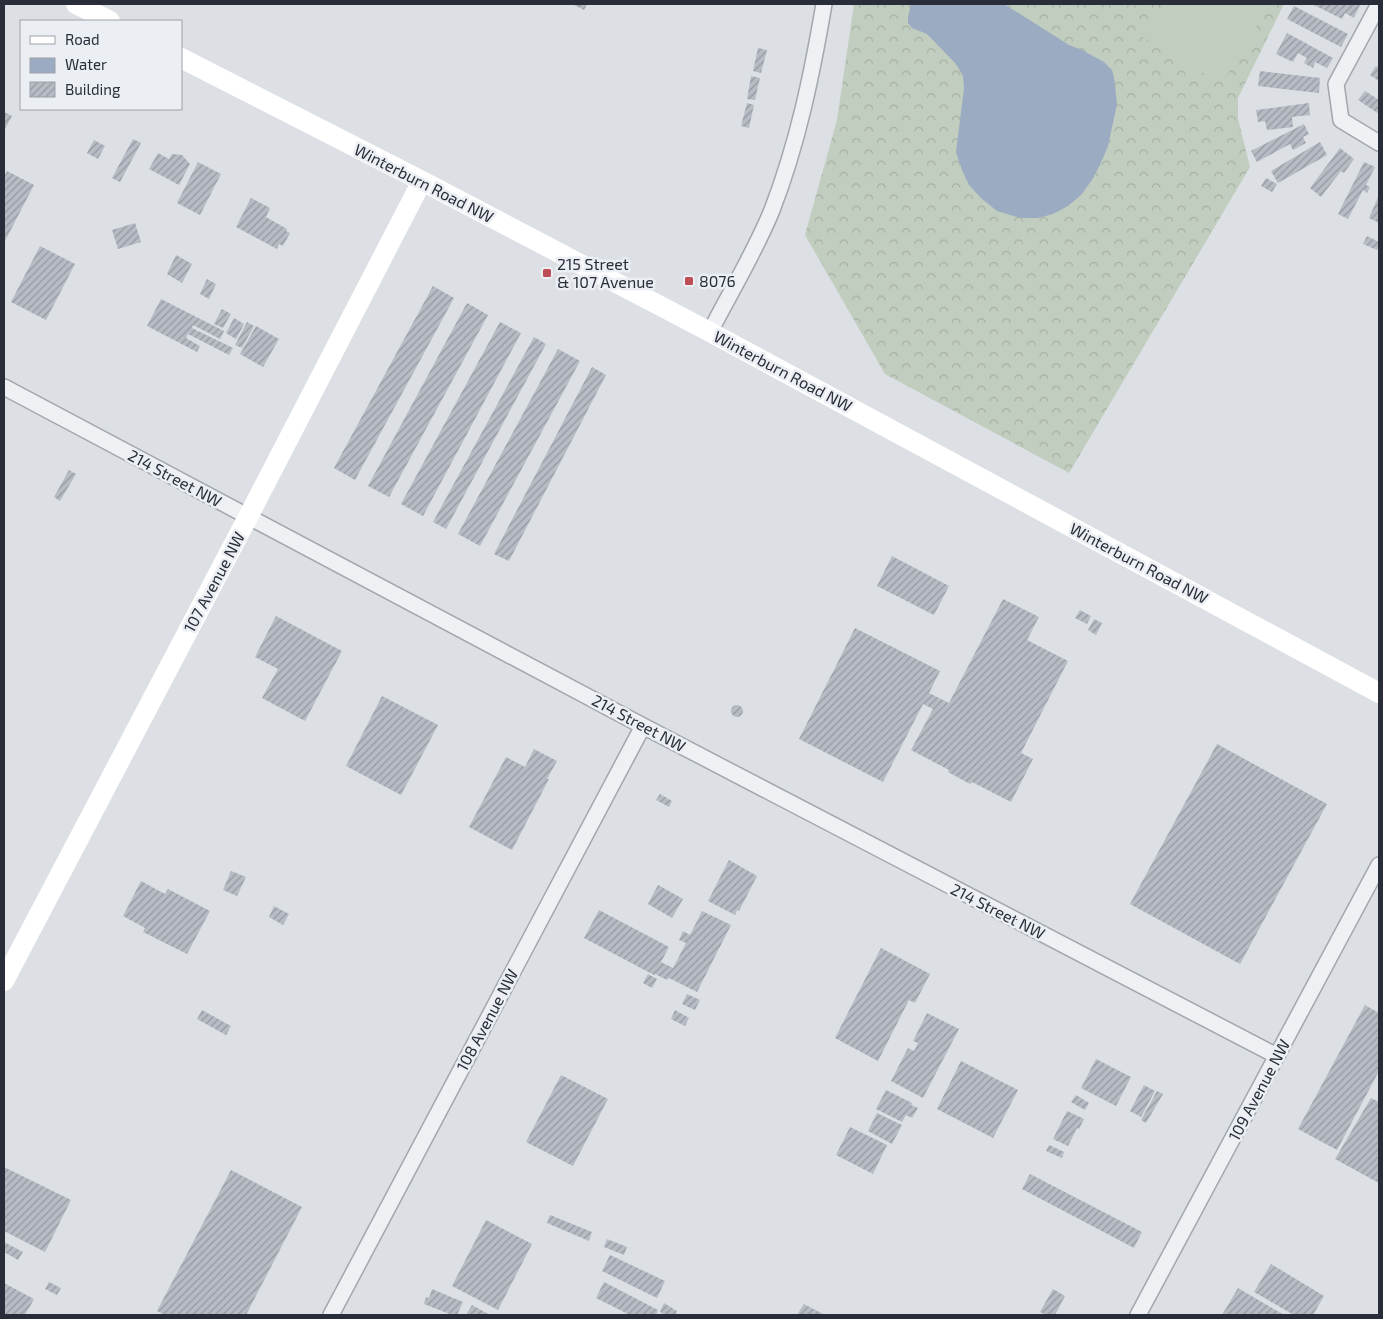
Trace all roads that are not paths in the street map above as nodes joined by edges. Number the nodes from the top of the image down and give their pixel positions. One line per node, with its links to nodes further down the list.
1 (824, 4): 8 (street)
2 (1379, 4): 6 (street)
3 (87, 6): 4 (main road)
4 (108, 20)
5 (182, 59): 7 (main road, Winterburn Road NW)
6 (1379, 143)
7 (422, 181): 8 (main road, Winterburn Road NW); 10 (main road, 107 Avenue NW)
8 (710, 332): 11 (main road, Winterburn Road NW)
9 (4, 387): 10 (street, 214 Street NW)
10 (248, 517): 12 (street, 214 Street NW); 14 (main road, 107 Avenue NW)
11 (1379, 693)
12 (643, 726): 15 (street, 214 Street NW); 16 (street, 108 Avenue NW)
13 (1379, 865): 15 (street, 109 Avenue NW)
14 (4, 981)
15 (1277, 1056): 17 (street, 109 Avenue NW)
16 (331, 1315)
17 (1138, 1315)

